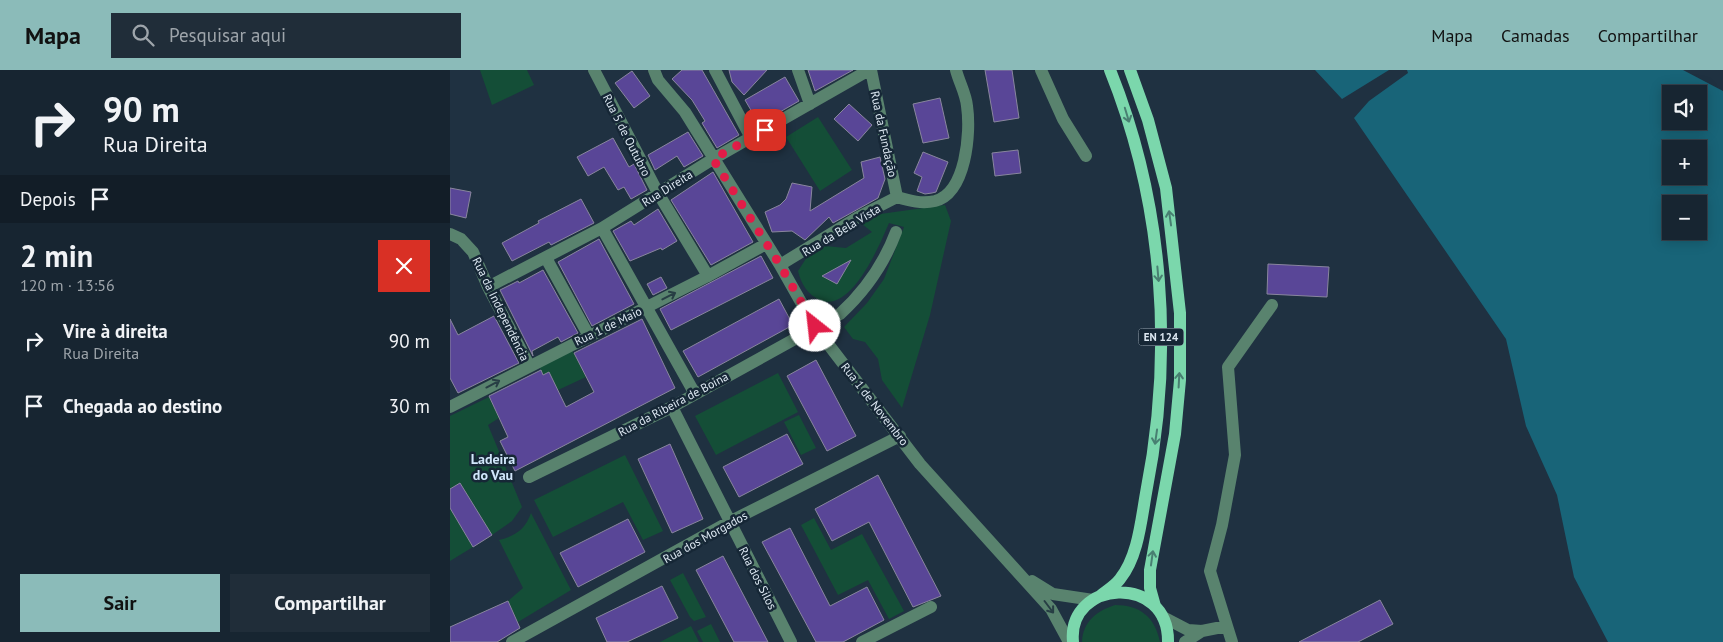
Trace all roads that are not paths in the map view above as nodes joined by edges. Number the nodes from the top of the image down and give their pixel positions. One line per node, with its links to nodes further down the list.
1 (594, 70): 14 (street, Rua 5 de Outubro)
2 (654, 70): 13 (street, Rua 1 de Novembro)
3 (715, 70): 11 (street)
4 (798, 70): 10 (street)
5 (870, 70): 10 (street, Rua Direita); 15 (street, Rua da Fundação)
6 (956, 70): 15 (street)
7 (1041, 70): 12 (street)
8 (1110, 70): 36 (main road, EN 124, one-way to 36)
9 (1130, 70): 37 (main road, EN 124, one-way to 9)
10 (810, 104): 11 (street, Rua Direita)
11 (751, 138): 13 (street, Rua Direita)
12 (1086, 156)
13 (713, 159): 14 (street, Rua Direita); 19 (street, Rua 1 de Novembro)
14 (658, 194): 16 (street, Rua Direita); 22 (street, Rua 5 de Outubro)
15 (897, 197): 21 (street, Rua da Bela Vista)
16 (602, 228): 20 (street, Rua Direita); 25 (street)
17 (896, 232): 26 (street, Rua da Ribeira de Boina)
18 (450, 234): 23 (street, Rua da Independência)
19 (766, 244): 21 (street, Rua 1 de Novembro); 22 (street, Rua 1 de Maio)
20 (546, 258): 23 (street, Rua Direita); 27 (street)
21 (780, 265): 26 (street, Rua 1 de Novembro)
22 (708, 276): 25 (street, Rua 1 de Maio, one-way to 22)
23 (488, 287): 28 (street, Rua da Independência)
24 (1272, 305): 40 (street)
25 (647, 307): 27 (street, Rua 1 de Maio); 29 (street)
26 (815, 326): 29 (street, Rua da Ribeira de Boina); 32 (street, Rua 1 de Novembro)
27 (589, 336): 28 (street, Rua 1 de Maio)
28 (529, 365): 30 (street, Rua 1 de Maio, one-way to 28)
29 (695, 394): 31 (street, Rua da Ribeira de Boina)
30 (451, 404)
31 (672, 407): 33 (street, Rua da Ribeira de Boina); 34 (street, Rua dos Silos)
32 (900, 436): 34 (street, Rua dos Morgados); 35 (street, Rua 1 de Novembro)
33 (529, 477)
34 (729, 522): 42 (street, Rua dos Morgados); 43 (street, Rua dos Silos)
35 (1024, 576): 36 (street); 45 (street, one-way to 45)
36 (1096, 598): 37 (main road, EN 124); 45 (main road, EN 124)
37 (1155, 606): 39 (main road, EN 124)
38 (931, 607): 44 (street)
39 (1163, 617): 41 (street); 46 (main road, EN 124)
40 (1227, 626): 41 (street); 48 (street)
41 (1202, 631): 47 (street)
42 (512, 642)
43 (791, 642)
44 (862, 642)
45 (1071, 642)
46 (1168, 642)
47 (1184, 642)
48 (1232, 642)

